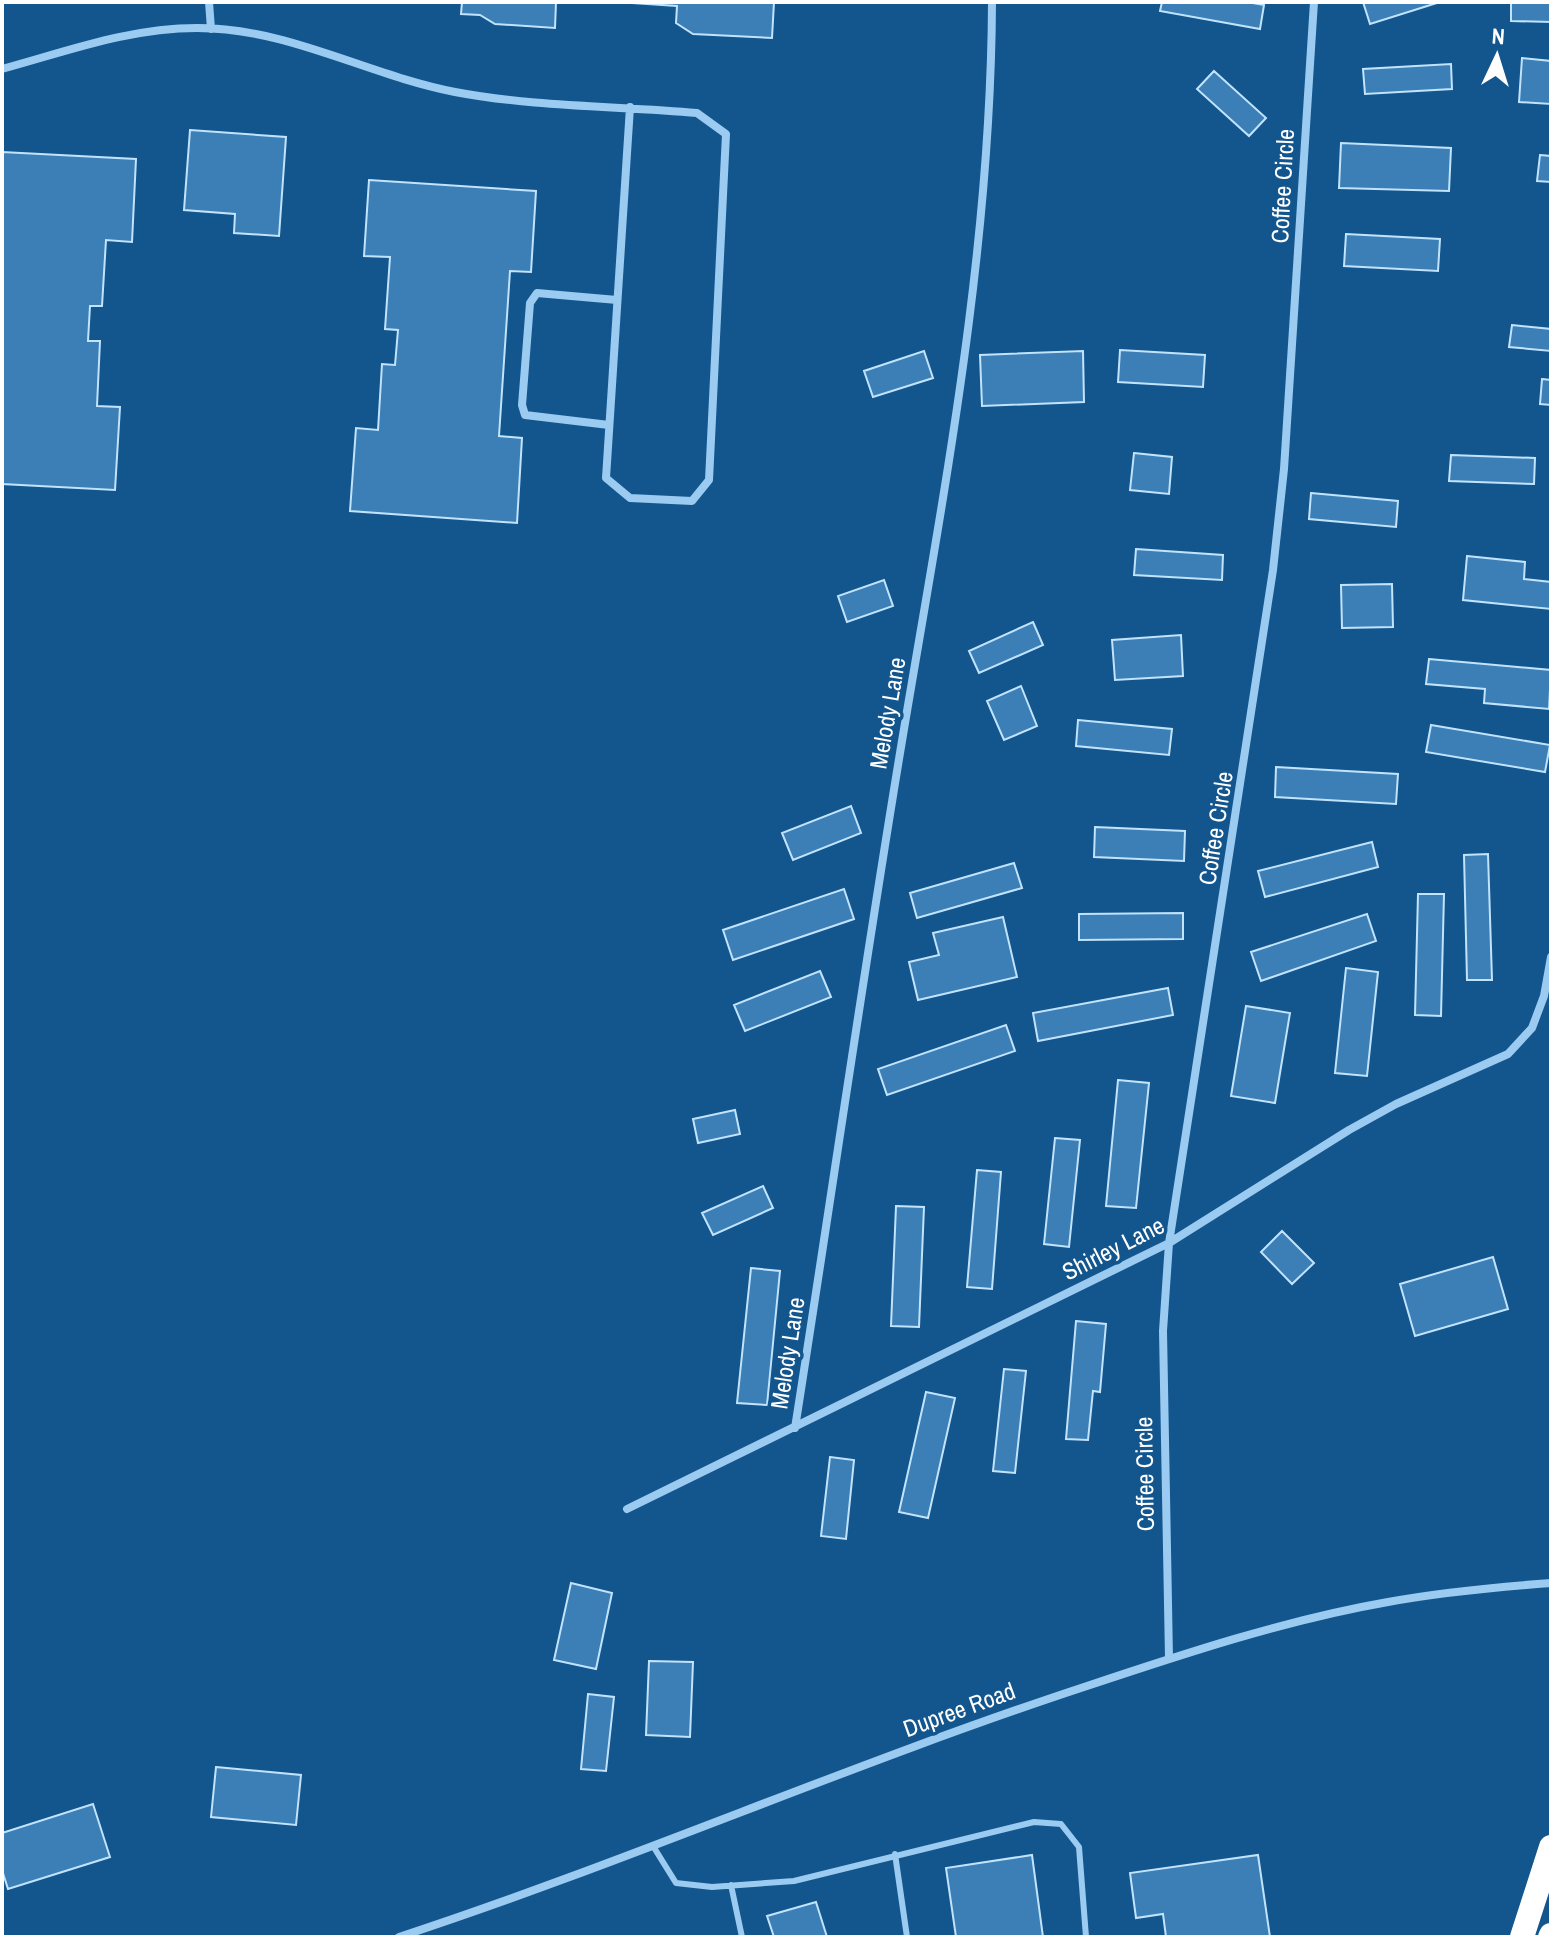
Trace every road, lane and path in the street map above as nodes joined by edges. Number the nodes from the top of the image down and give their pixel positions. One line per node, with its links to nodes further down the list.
1 (209, 2): 4 (street)
2 (992, 2): 11 (street, Melody Lane)
3 (1314, 2): 10 (street, Coffee Circle)
4 (211, 29): 5 (street); 6 (street)
5 (2, 69)
6 (630, 107): 7 (street); 8 (street)
7 (617, 300): 8 (street); 8 (street)
8 (609, 425)
9 (1551, 957): 10 (street, Shirley Lane)
10 (1169, 1243): 11 (street, Shirley Lane); 14 (street, Coffee Circle)
11 (795, 1428): 12 (street, Shirley Lane)
12 (627, 1509)
13 (1551, 1583): 14 (street, Dupree Road)
14 (1169, 1658): 15 (street, Dupree Road)
15 (653, 1846): 18 (lane); 19 (street, Dupree Road)
16 (1551, 1847): 23 (highway)
17 (895, 1854): 18 (lane); 21 (lane); 22 (lane)
18 (731, 1885): 20 (lane)
19 (399, 1937)
20 (742, 1937)
21 (907, 1937)
22 (1086, 1937)
23 (1522, 1937)

